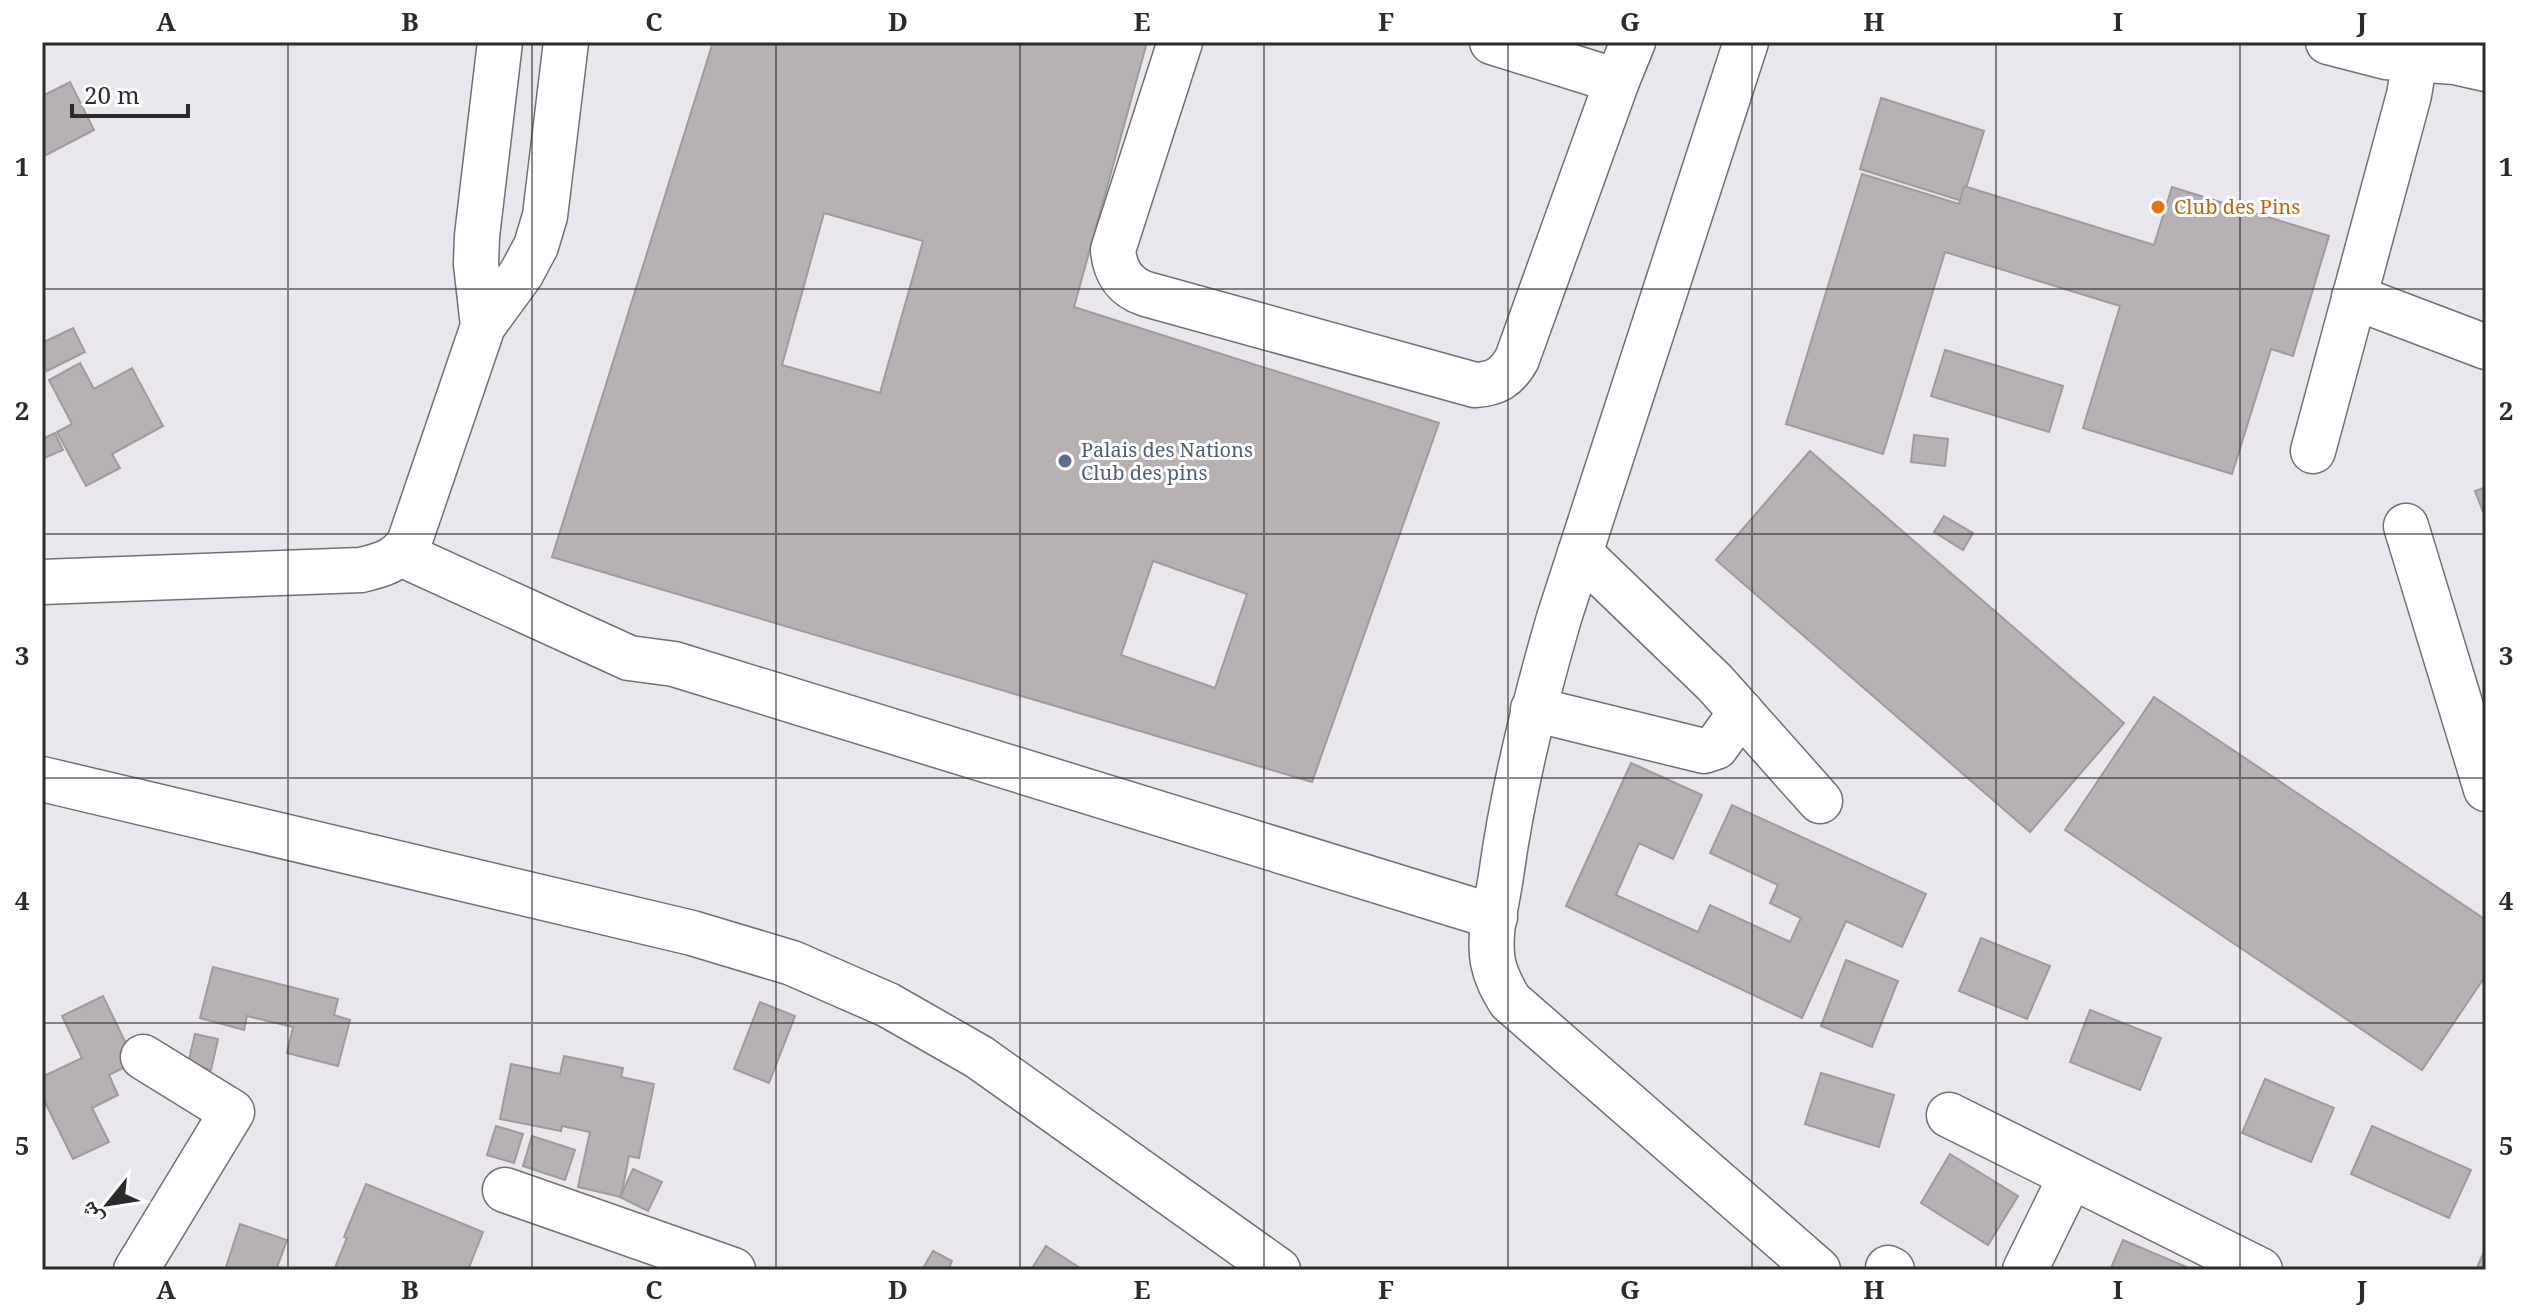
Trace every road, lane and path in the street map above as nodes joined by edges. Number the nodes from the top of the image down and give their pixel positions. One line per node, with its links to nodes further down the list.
1 (500, 42): 11 (street)
2 (566, 42): 11 (street)
3 (1180, 42): 8 (street)
4 (1492, 42): 8 (street)
5 (1746, 42): 15 (street)
6 (2328, 42): 7 (street)
7 (2409, 50): 9 (street); 10 (street)
8 (1625, 62)
9 (2486, 69)
10 (2354, 297): 12 (street); 13 (street)
11 (483, 326): 16 (street)
12 (2486, 347)
13 (2313, 451)
14 (2406, 526): 21 (street)
15 (1580, 553): 18 (street); 19 (street)
16 (401, 554): 17 (street); 23 (street)
17 (42, 582)
18 (1533, 709): 19 (street); 23 (street)
19 (1741, 712): 22 (street)
20 (42, 779): 30 (street)
21 (2486, 789)
22 (1820, 801)
23 (1495, 917): 31 (street)
24 (143, 1057): 28 (street)
25 (1949, 1115): 26 (street)
26 (2071, 1176): 32 (street); 33 (street)
27 (505, 1190): 29 (street)
28 (136, 1270)
29 (733, 1270)
30 (1278, 1270)
31 (1818, 1270)
32 (2025, 1270)
33 (2260, 1270)

